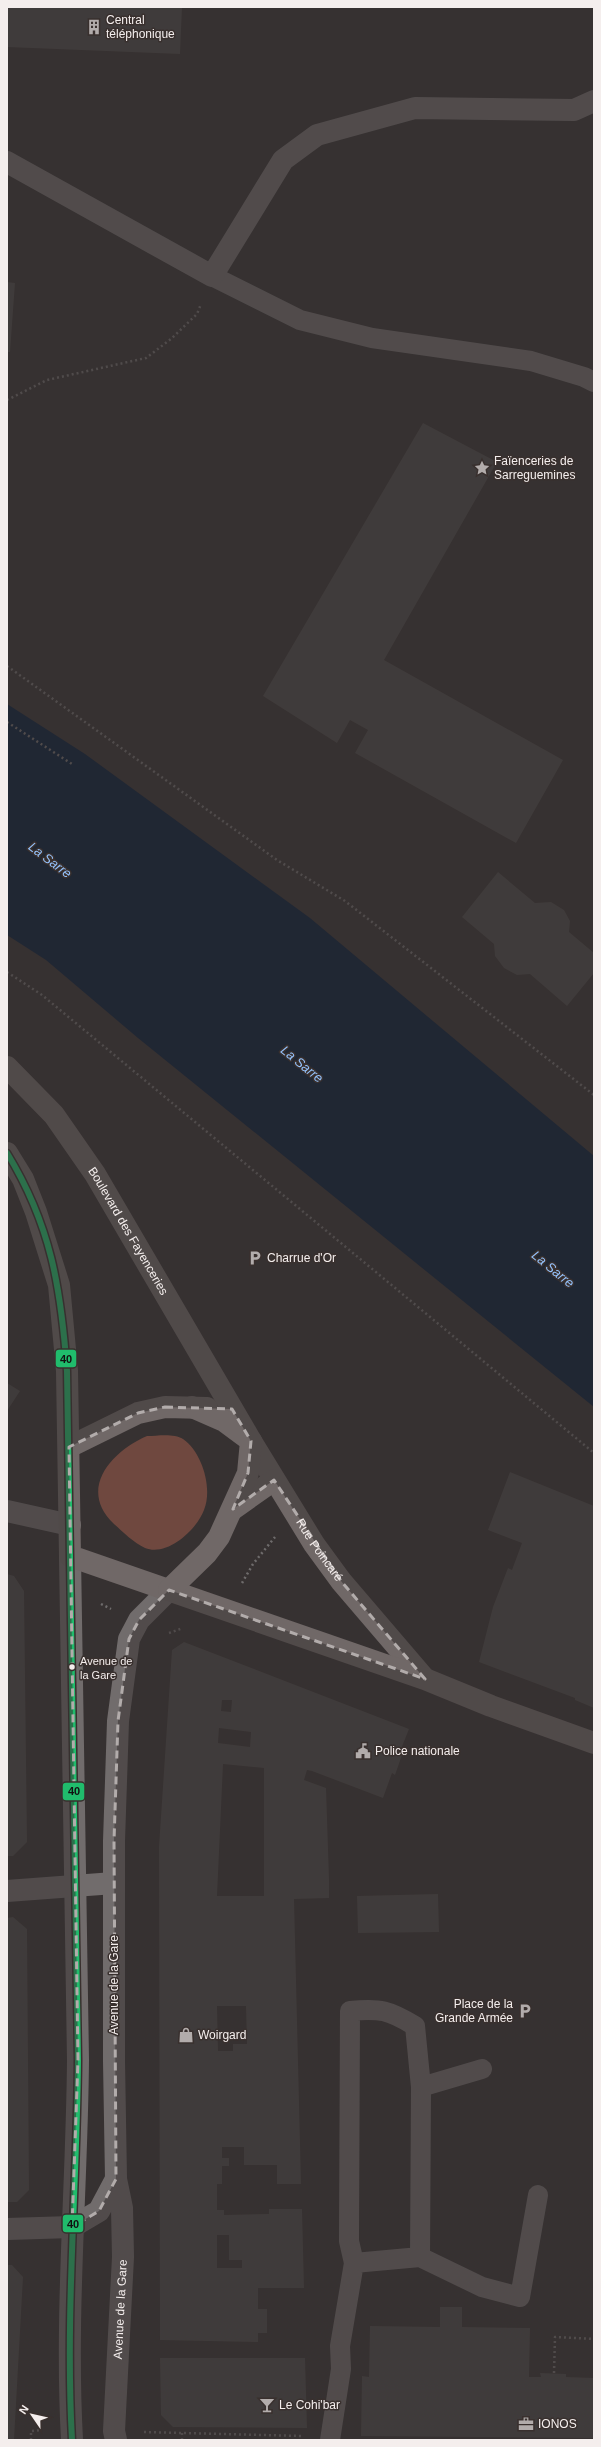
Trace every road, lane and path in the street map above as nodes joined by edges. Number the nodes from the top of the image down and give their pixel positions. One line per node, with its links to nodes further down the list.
1 (594, 101): 3 (street)
2 (7, 162): 3 (street)
3 (212, 276): 4 (lane); 5 (path)
4 (594, 382)
5 (7, 400)
6 (7, 666): 11 (path)
7 (7, 722): 8 (path)
8 (72, 764)
9 (7, 972): 17 (path)
10 (7, 1067): 14 (main road, Boulevard des Fayenceries)
11 (594, 1095)
12 (7, 1153): 16 (main road)
13 (192, 1407): 14 (main road); 15 (main road); 16 (main road)
14 (232, 1408): 15 (main road, Rue Poincaré)
15 (251, 1441): 18 (main road, Rue Poincaré); 19 (main road)
16 (69, 1448): 22 (main road)
17 (594, 1453)
18 (274, 1480): 19 (main road); 21 (main road, Rue Poincaré)
19 (233, 1509): 24 (main road)
20 (7, 1511): 22 (street)
21 (298, 1521): 25 (path); 26 (main road, Rue Poincaré)
22 (70, 1525): 23 (main road)
23 (70, 1556): 24 (main road, Rue Poincaré); 29 (street)
24 (169, 1590): 25 (main road, Rue Poincaré); 28 (street, Avenue de la Gare)
25 (226, 1609): 26 (main road, Rue Poincaré)
26 (425, 1679): 27 (main road, Rue Poincaré)
27 (594, 1743)
28 (114, 1883): 29 (street); 33 (street, Avenue de la Gare)
29 (74, 1886): 30 (street); 35 (street)
30 (7, 1891)
31 (482, 2069): 32 (lane)
32 (421, 2087): 37 (lane); 38 (lane)
33 (116, 2179): 35 (street, Avenue de la Gare); 43 (street, Avenue de la Gare)
34 (538, 2195): 37 (lane)
35 (72, 2227): 36 (street); 42 (street)
36 (7, 2229)
37 (420, 2257): 38 (lane)
38 (354, 2262): 44 (lane)
39 (594, 2339): 40 (path)
40 (554, 2373)
41 (182, 2433): 43 (path); 44 (path); 46 (path)
42 (72, 2434): 45 (path)
43 (115, 2436)
44 (331, 2438)
45 (31, 2440)
46 (182, 2440)

